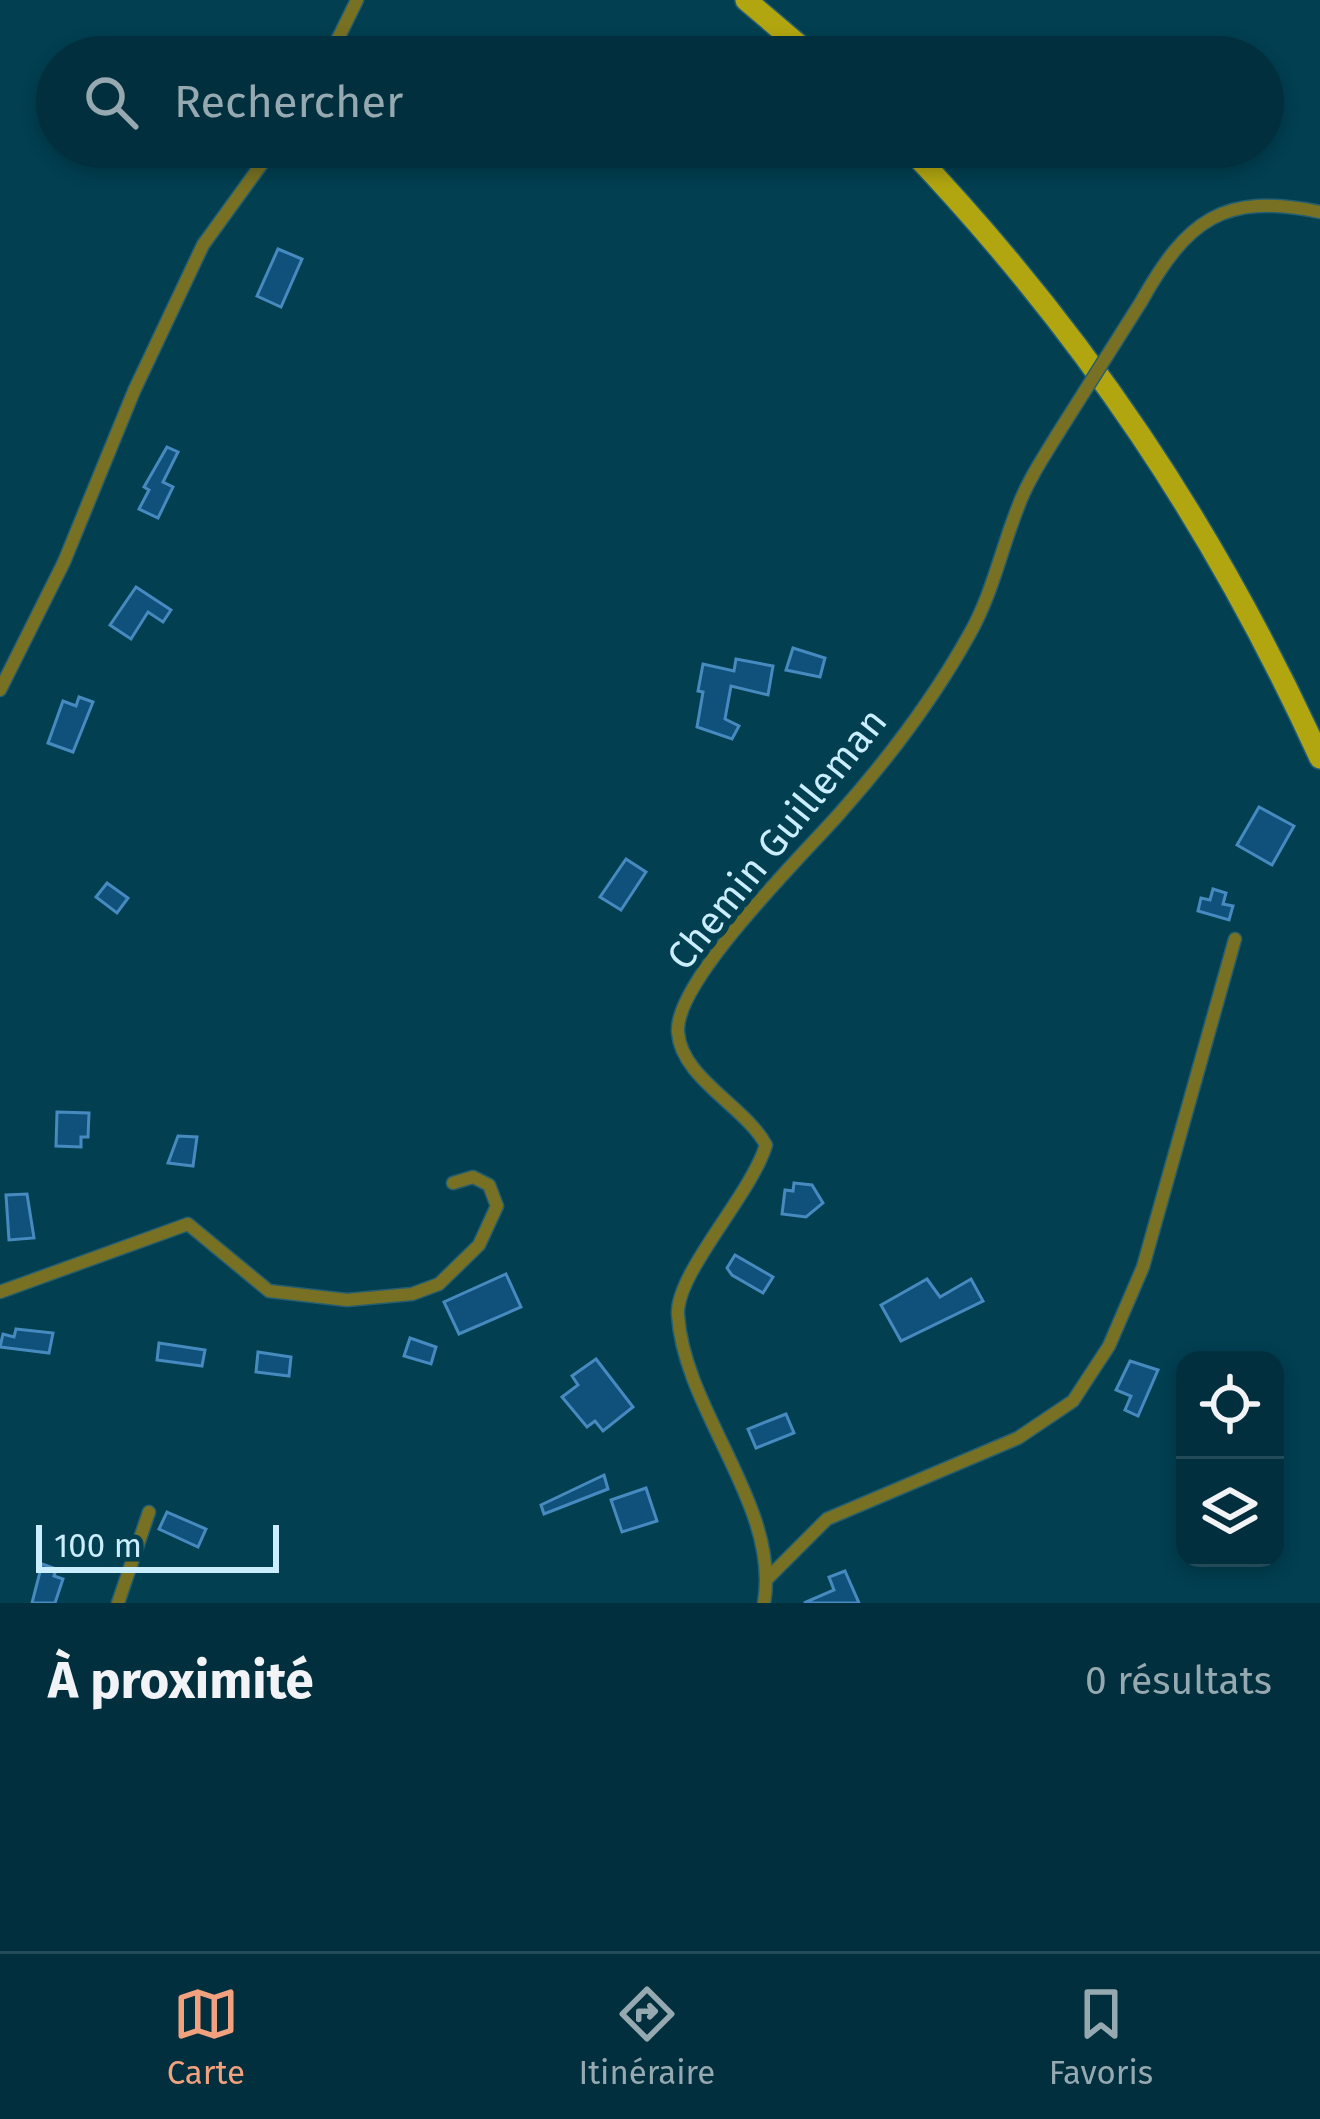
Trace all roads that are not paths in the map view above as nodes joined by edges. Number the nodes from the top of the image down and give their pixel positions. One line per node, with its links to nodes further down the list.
1 (358, 0): 3 (street)
2 (746, 0): 4 (main road)
3 (340, 36)
4 (788, 36)
5 (259, 168): 8 (street)
6 (927, 168): 9 (main road)
7 (1320, 212): 14 (street, Chemin Guilleman, bridge)
8 (0, 690)
9 (1320, 758)
10 (1235, 939): 14 (street)
11 (453, 1184): 12 (street)
12 (0, 1292)
13 (149, 1512): 15 (street)
14 (768, 1577): 16 (street, Chemin Guilleman)
15 (118, 1603)
16 (764, 1603)

